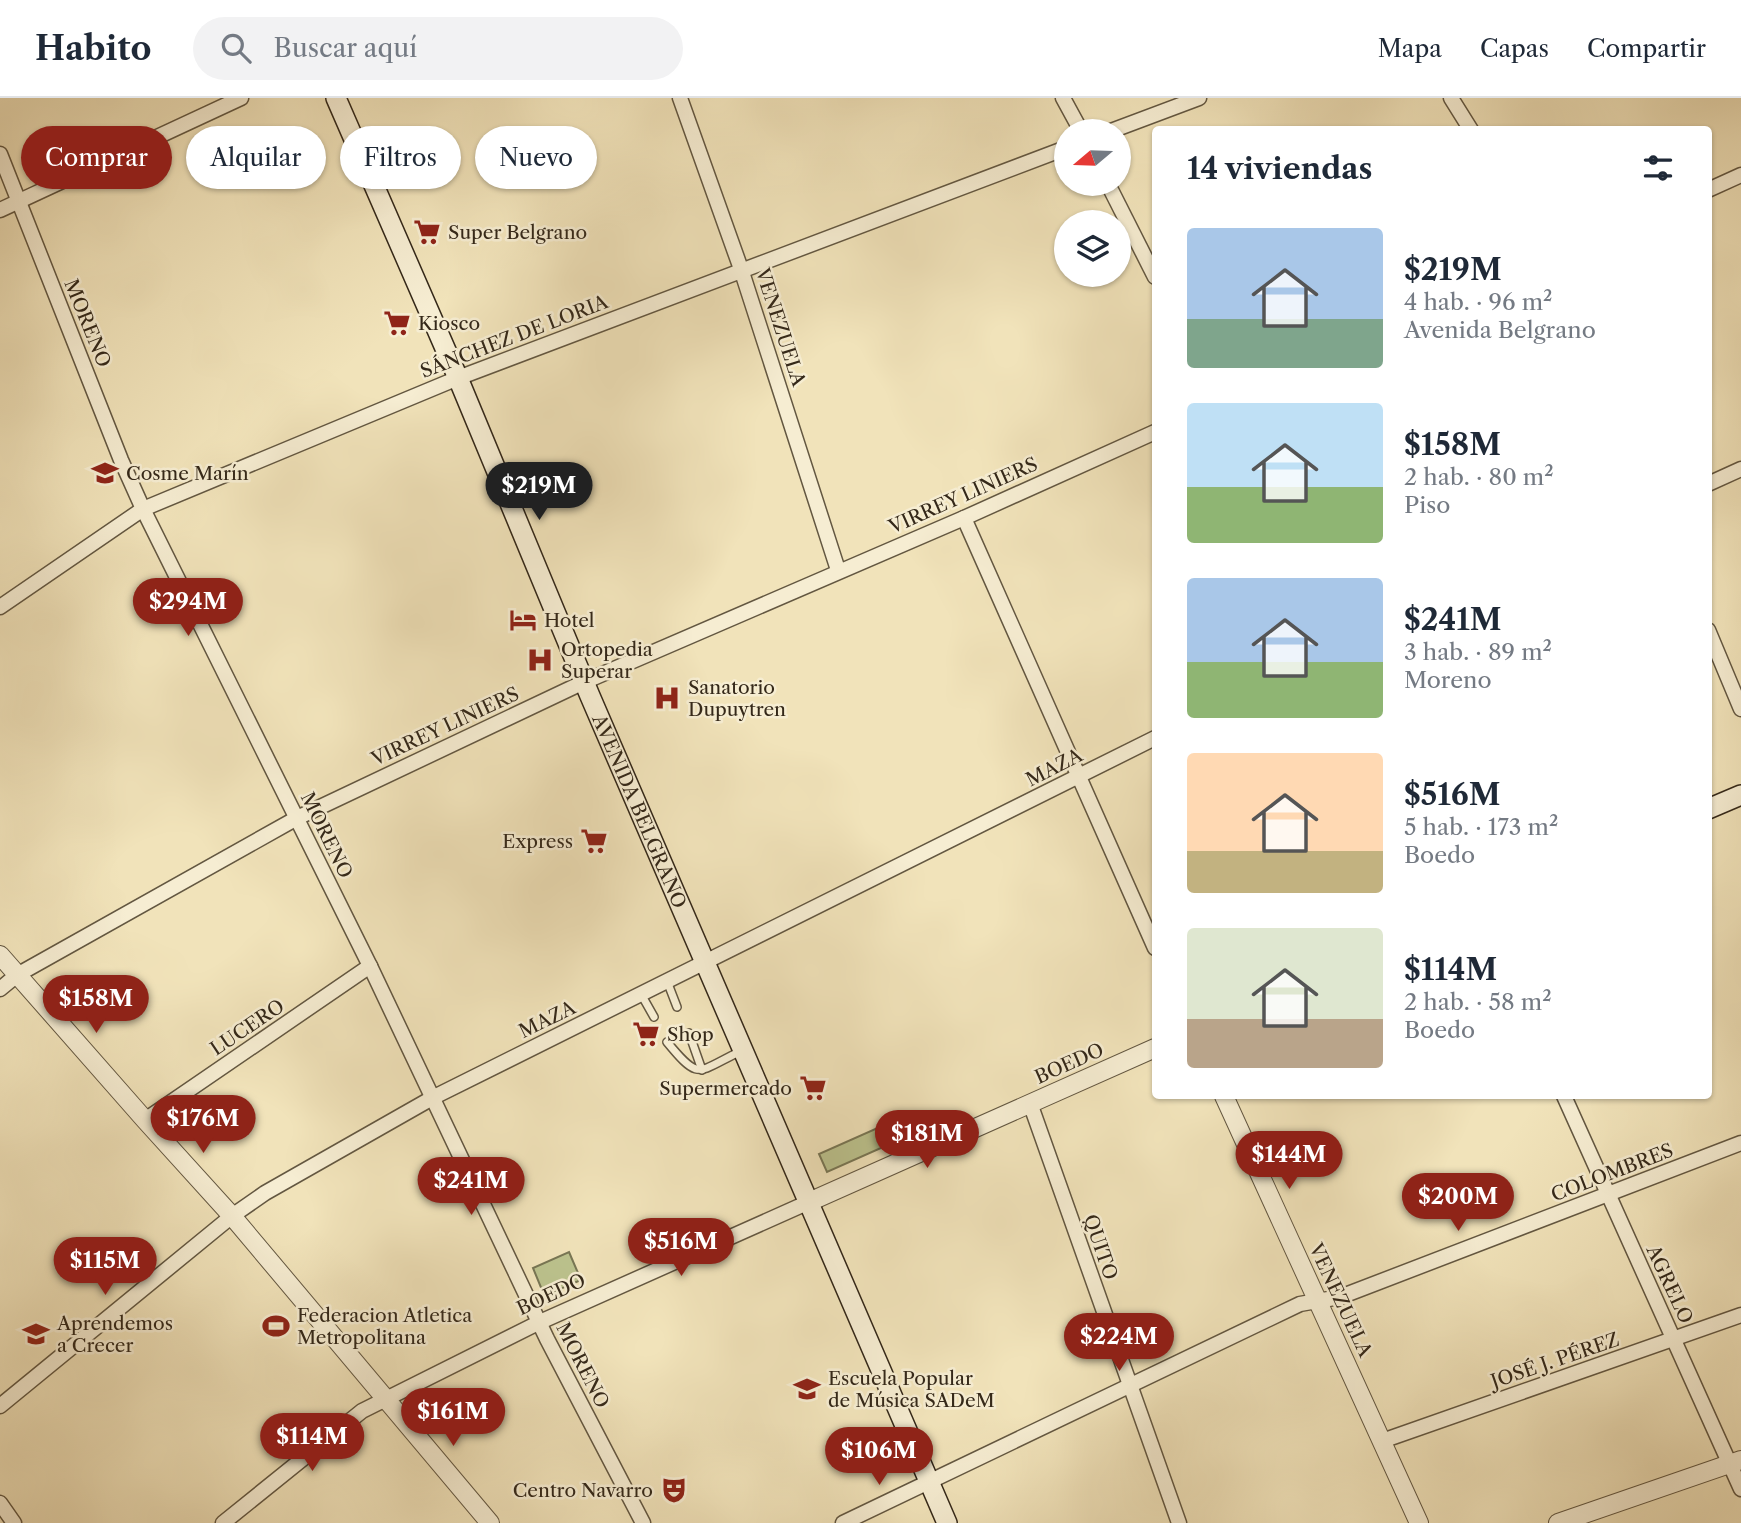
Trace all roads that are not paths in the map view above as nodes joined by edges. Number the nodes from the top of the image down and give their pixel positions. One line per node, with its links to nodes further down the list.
1 (241, 98): 15 (street)
2 (336, 98): 19 (main road, AVENIDA BELGRANO)
3 (680, 98): 17 (street, VENEZUELA)
4 (1063, 98): 7 (street)
5 (1199, 98): 8 (street)
6 (1451, 98): 9 (street)
7 (1074, 119)
8 (1131, 124)
9 (1468, 126)
10 (1054, 152): 17 (street, SÁNCHEZ DE LORIA)
11 (0, 154): 15 (street, MORENO)
12 (1741, 175): 13 (street)
13 (1712, 188)
14 (1114, 196): 18 (street)
15 (18, 201): 16 (street); 23 (street, MORENO)
16 (0, 209)
17 (741, 269): 19 (street, SÁNCHEZ DE LORIA); 25 (street, VENEZUELA)
18 (1152, 271)
19 (458, 377): 23 (street, SÁNCHEZ DE LORIA); 28 (main road, AVENIDA BELGRANO)
20 (1152, 433): 24 (street, VIRREY LINIERS)
21 (1741, 469): 22 (street)
22 (1712, 482)
23 (143, 509): 26 (street, SÁNCHEZ DE LORIA); 34 (street, MORENO)
24 (964, 518): 25 (street, VIRREY LINIERS); 31 (street)
25 (838, 570): 28 (street, VIRREY LINIERS)
26 (0, 607)
27 (1712, 640): 29 (street)
28 (584, 682): 34 (street, VIRREY LINIERS); 37 (main road, AVENIDA BELGRANO)
29 (1741, 709)
30 (1152, 740): 31 (street, MAZA)
31 (1078, 777): 35 (street); 37 (street, MAZA)
32 (1741, 795): 33 (main road)
33 (1712, 807)
34 (297, 818): 38 (street, MORENO); 39 (street, VIRREY LINIERS)
35 (1152, 941)
36 (0, 955): 39 (street)
37 (705, 963): 40 (street, MAZA); 48 (main road, AVENIDA BELGRANO)
38 (370, 966): 50 (street, MORENO); 54 (street, LUCERO)
39 (17, 975): 41 (street, VIRREY LINIERS); 54 (street)
40 (667, 981): 42 (street, MAZA); 43 (lane)
41 (0, 989)
42 (641, 994): 44 (lane); 50 (street, MAZA)
43 (677, 1007)
44 (654, 1017)
45 (689, 1033): 49 (lane)
46 (667, 1042): 49 (lane)
47 (1152, 1049): 53 (street, BOEDO)
48 (743, 1050): 49 (lane); 57 (main road, AVENIDA BELGRANO)
49 (702, 1070)
50 (433, 1097): 58 (street, MAZA); 61 (street, MORENO)
51 (1225, 1099): 59 (street, VENEZUELA)
52 (1565, 1099): 56 (street, AGRELO)
53 (1030, 1103): 57 (street, BOEDO); 63 (street, QUITO)
54 (145, 1120): 58 (street)
55 (1741, 1143): 56 (street, COLOMBRES)
56 (1607, 1195): 59 (street, COLOMBRES); 62 (street, AGRELO)
57 (809, 1202): 61 (street, BOEDO); 68 (main road, AVENIDA BELGRANO)
58 (233, 1216): 64 (street); 65 (street, MAZA)
59 (1320, 1302): 63 (street, COLOMBRES); 66 (street, VENEZUELA)
60 (1741, 1315): 62 (street, JOSÉ J. PÉREZ)
61 (540, 1322): 64 (street, BOEDO); 74 (street, MORENO)
62 (1674, 1339): 66 (street, JOSÉ J. PÉREZ); 67 (street, AGRELO)
63 (1131, 1387): 68 (street, COLOMBRES); 77 (street, QUITO)
64 (386, 1399): 72 (street, BOEDO); 73 (street)
65 (0, 1406)
66 (1382, 1441): 78 (street, VENEZUELA)
67 (1735, 1462): 69 (street, AGRELO); 79 (street)
68 (930, 1482): 75 (street, COLOMBRES); 76 (main road, AVENIDA BELGRANO)
69 (1741, 1489)
70 (0, 1503): 71 (street)
71 (15, 1523)
72 (223, 1523)
73 (490, 1523)
74 (643, 1523)
75 (843, 1523)
76 (947, 1523)
77 (1179, 1523)
78 (1419, 1523)
79 (1558, 1523)

